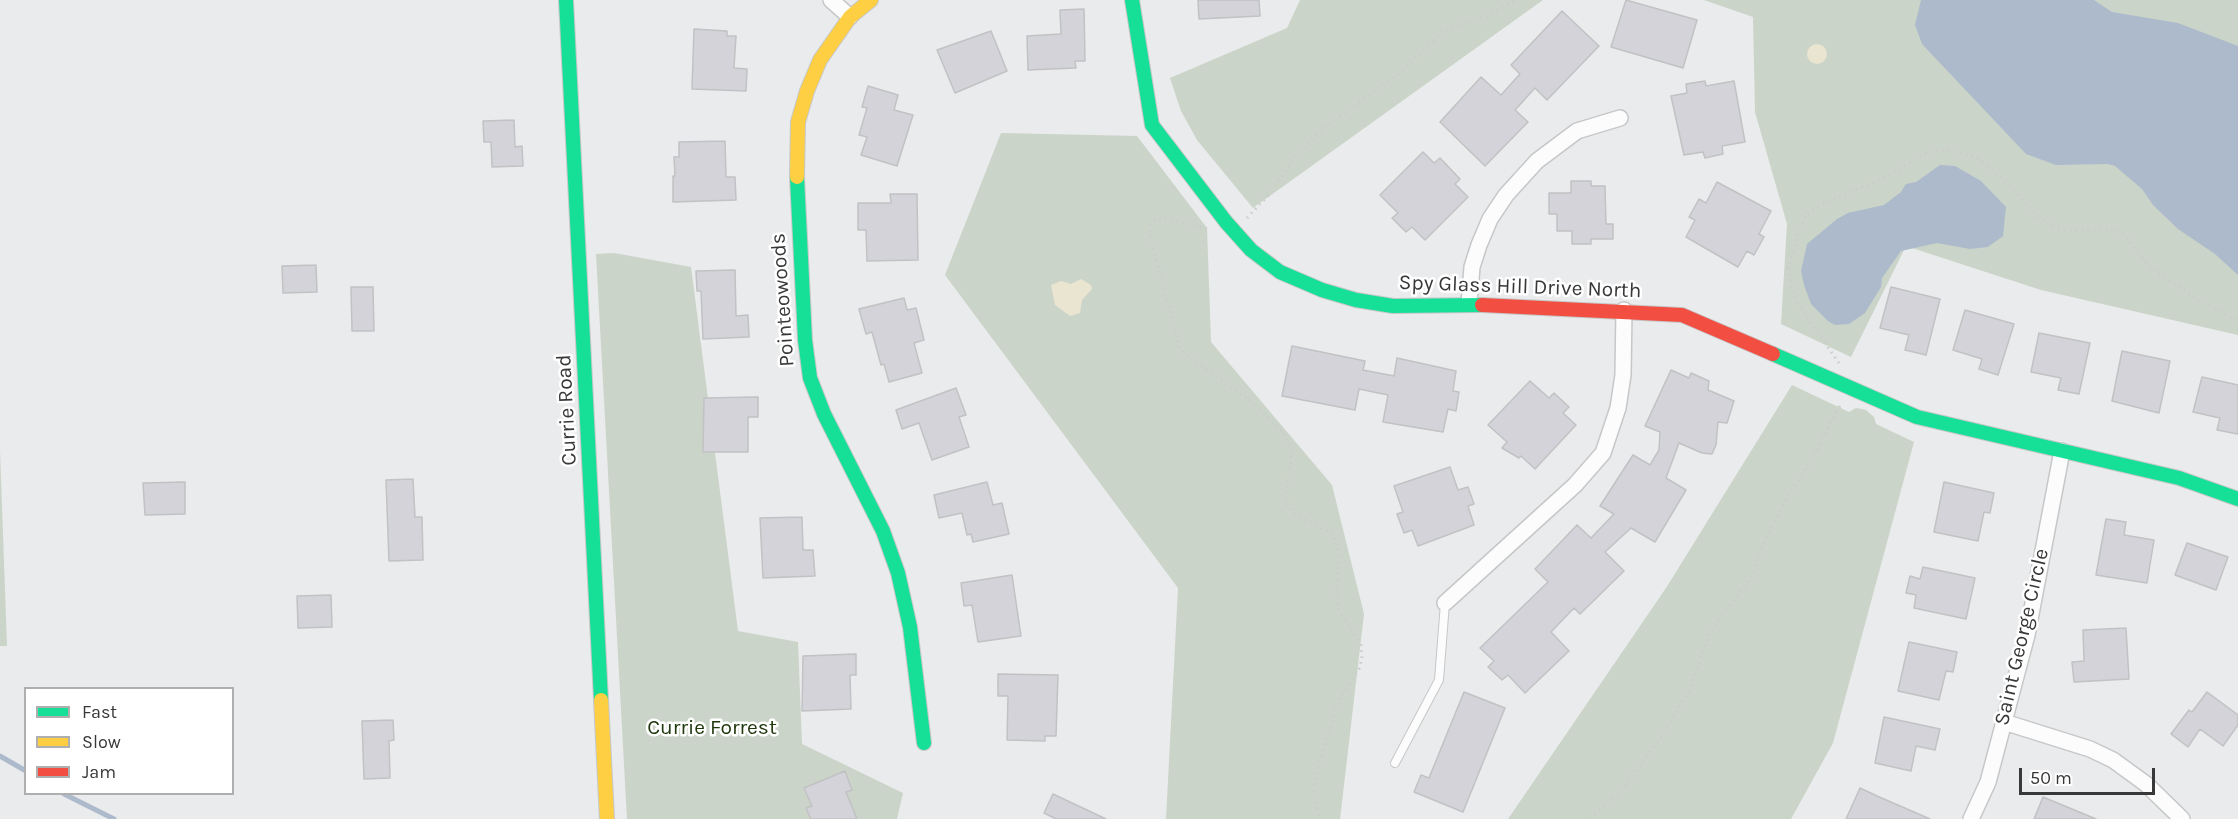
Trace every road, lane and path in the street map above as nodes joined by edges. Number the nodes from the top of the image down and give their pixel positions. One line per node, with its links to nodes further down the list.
1 (566, 0): 17 (street, Currie Road)
2 (831, 0): 6 (street)
3 (871, 0): 6 (street, Pointeowoods)
4 (1132, 0): 8 (street, Spy Glass Hill Drive North)
5 (1516, 0): 8 (path)
6 (850, 17): 15 (street, Pointeowoods)
7 (1620, 118): 9 (street)
8 (1230, 226): 9 (street, Spy Glass Hill Drive North); 18 (path)
9 (1469, 304): 10 (street, Spy Glass Hill Drive North)
10 (1624, 310): 11 (street, Spy Glass Hill Drive North); 13 (street)
11 (2062, 451): 12 (street, Spy Glass Hill Drive North); 14 (street, Saint George Circle)
12 (2238, 499)
13 (1445, 603): 16 (lane)
14 (2004, 722): 19 (street, Saint George Circle); 20 (street)
15 (924, 743)
16 (1395, 763)
17 (608, 819)
18 (1320, 819)
19 (1971, 819)
20 (2182, 819)

